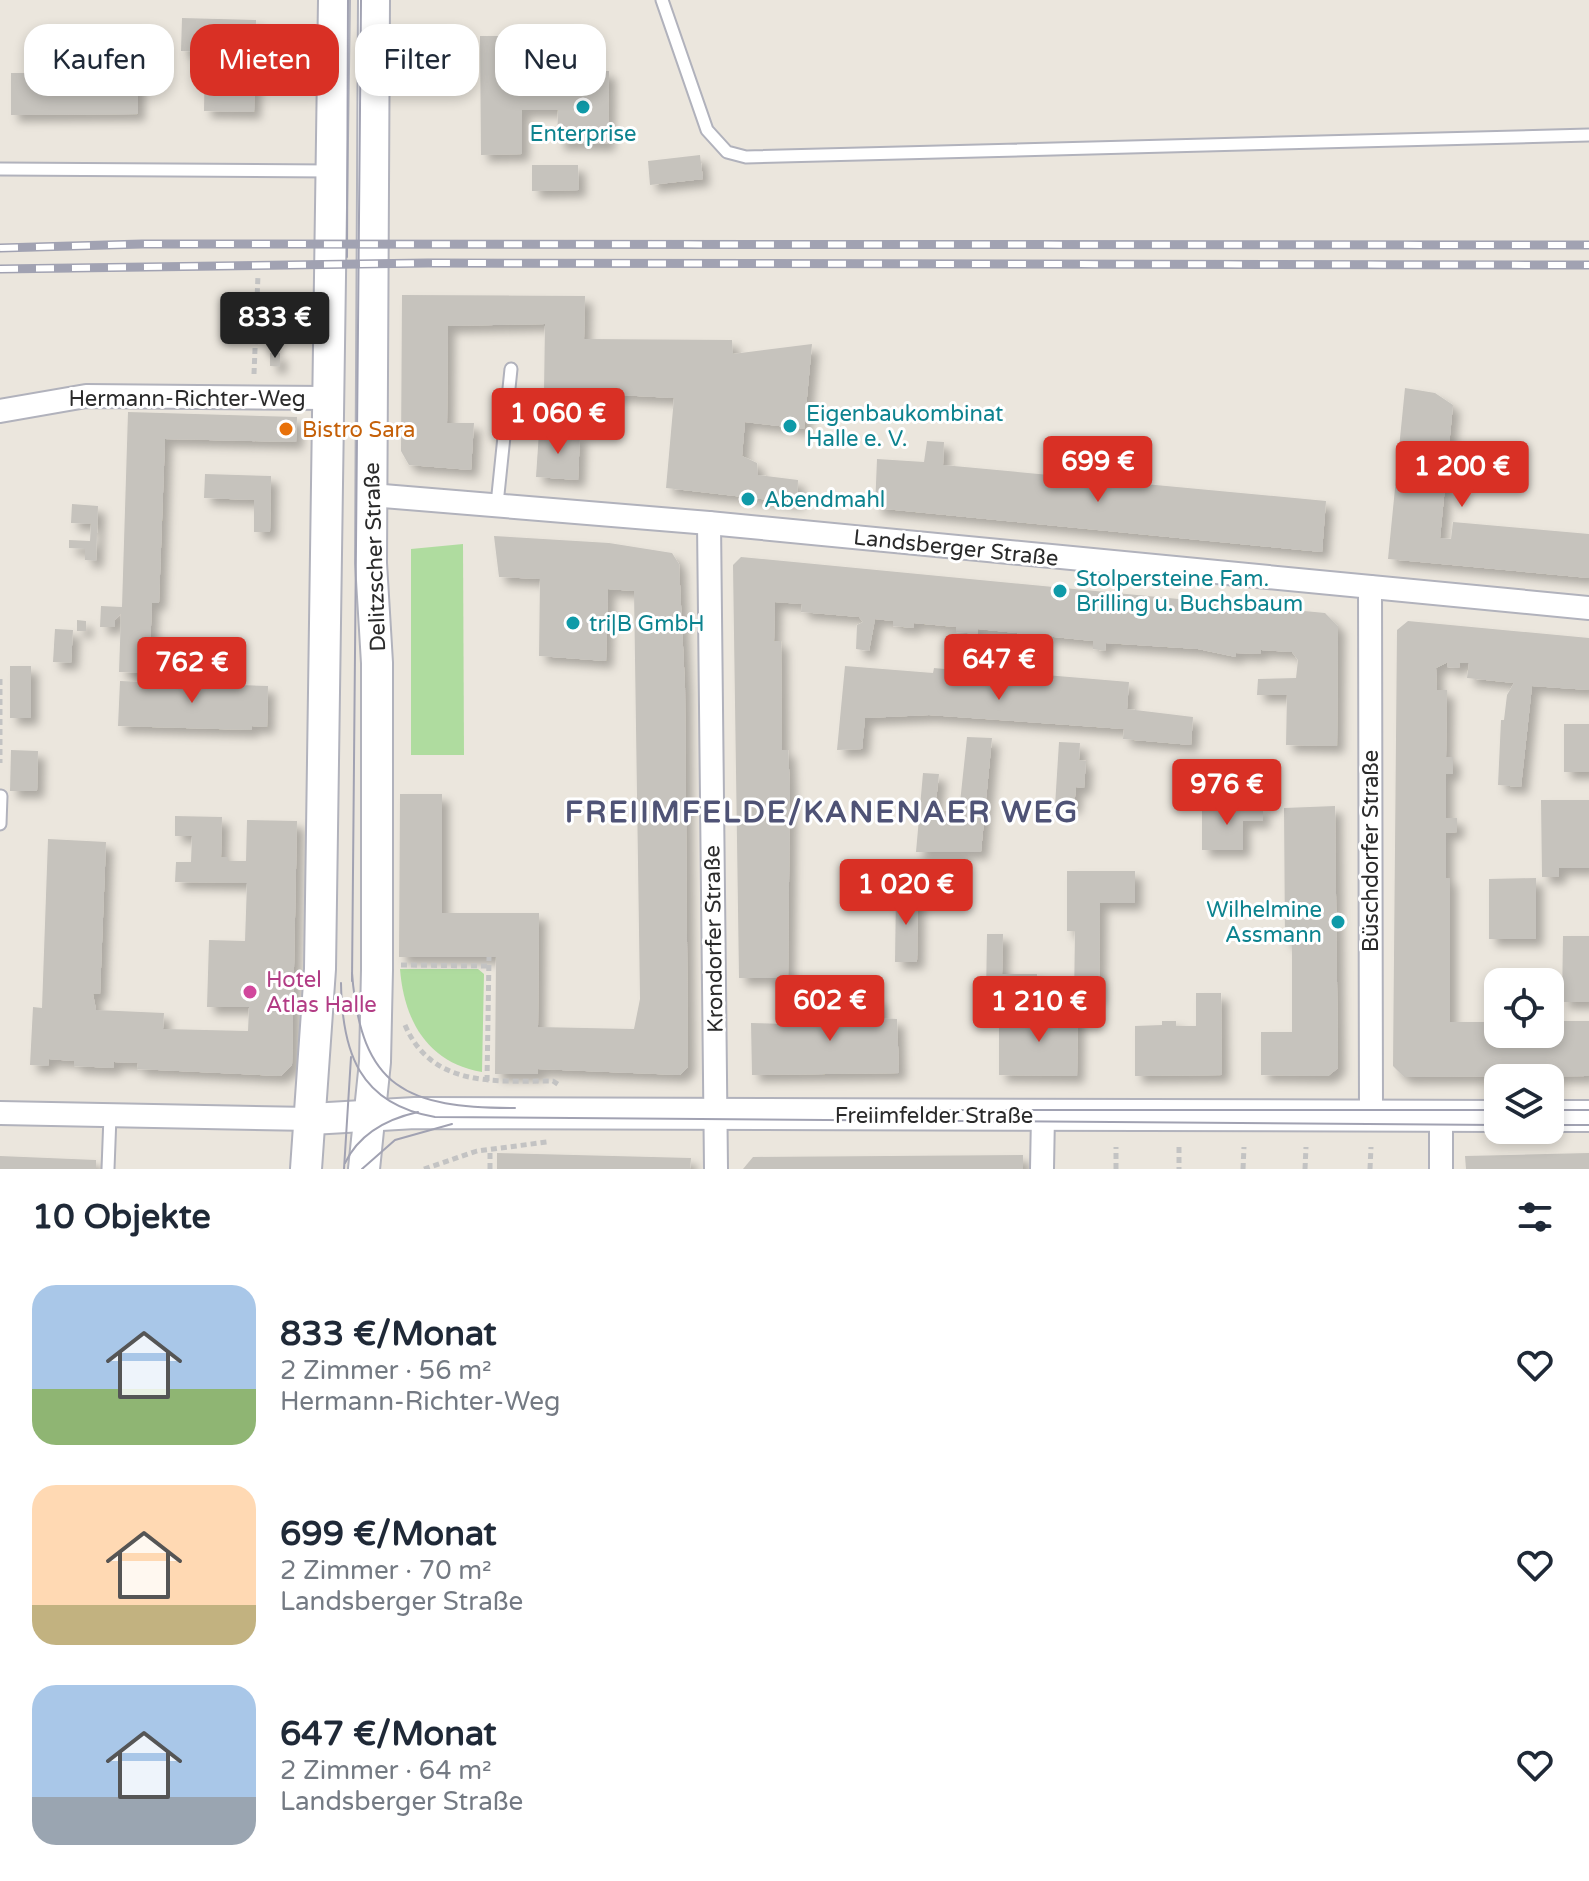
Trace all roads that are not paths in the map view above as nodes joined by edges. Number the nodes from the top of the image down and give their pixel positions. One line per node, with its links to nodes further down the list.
1 (334, 0): 6 (main road, Delitzscher Straße)
2 (374, 0): 10 (main road, Delitzscher Straße)
3 (662, 0): 4 (lane)
4 (1589, 135)
5 (0, 169): 6 (lane)
6 (332, 171): 8 (main road, Delitzscher Straße)
7 (511, 369): 11 (lane)
8 (328, 398): 9 (street, Hermann-Richter-Weg); 27 (main road, Delitzscher Straße)
9 (0, 411)
10 (371, 495): 11 (street, Landsberger Straße); 18 (main road, Delitzscher Straße)
11 (497, 504): 12 (street, Landsberger Straße)
12 (709, 523): 13 (street, Landsberger Straße); 19 (street, Krondorfer Straße)
13 (1370, 587): 14 (street, Landsberger Straße); 21 (street, Büschdorfer Straße)
14 (1589, 608)
15 (1, 796): 16 (lane)
16 (0, 824)
17 (0, 1113): 22 (street)
18 (371, 1114): 19 (main road, Freiimfelder Straße); 27 (main road); 30 (main road, Delitzscher Straße)
19 (715, 1115): 20 (main road, Freiimfelder Straße); 31 (street, Krondorfer Straße)
20 (1043, 1115): 21 (main road, Freiimfelder Straße); 32 (street)
21 (1371, 1115): 23 (main road, Freiimfelder Straße)
22 (110, 1116): 27 (street); 28 (lane)
23 (1441, 1116): 24 (main road, Freiimfelder Straße); 33 (street)
24 (1484, 1116)
25 (1564, 1116): 26 (main road)
26 (1589, 1116)
27 (311, 1119): 29 (main road, Delitzscher Straße)
28 (108, 1169)
29 (306, 1169)
30 (364, 1169)
31 (716, 1169)
32 (1042, 1169)
33 (1441, 1169)

